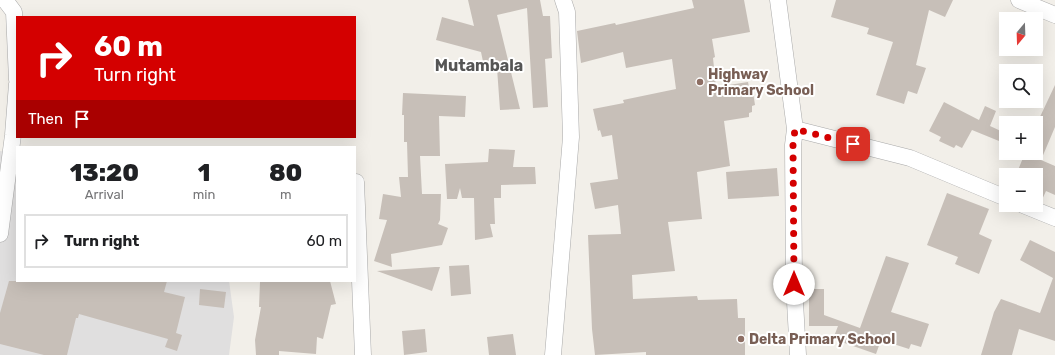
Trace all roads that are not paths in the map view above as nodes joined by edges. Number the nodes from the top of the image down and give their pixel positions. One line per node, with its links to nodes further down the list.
1 (5, 0): 6 (street)
2 (563, 0): 15 (street)
3 (778, 0): 8 (street)
4 (1019, 0): 5 (street)
5 (1055, 15)
6 (16, 57)
7 (16, 97): 13 (street)
8 (795, 129): 10 (street); 16 (street)
9 (356, 182): 14 (street)
10 (999, 195)
11 (1040, 212): 12 (street)
12 (1055, 218)
13 (0, 234)
14 (363, 355)
15 (553, 355)
16 (798, 355)

